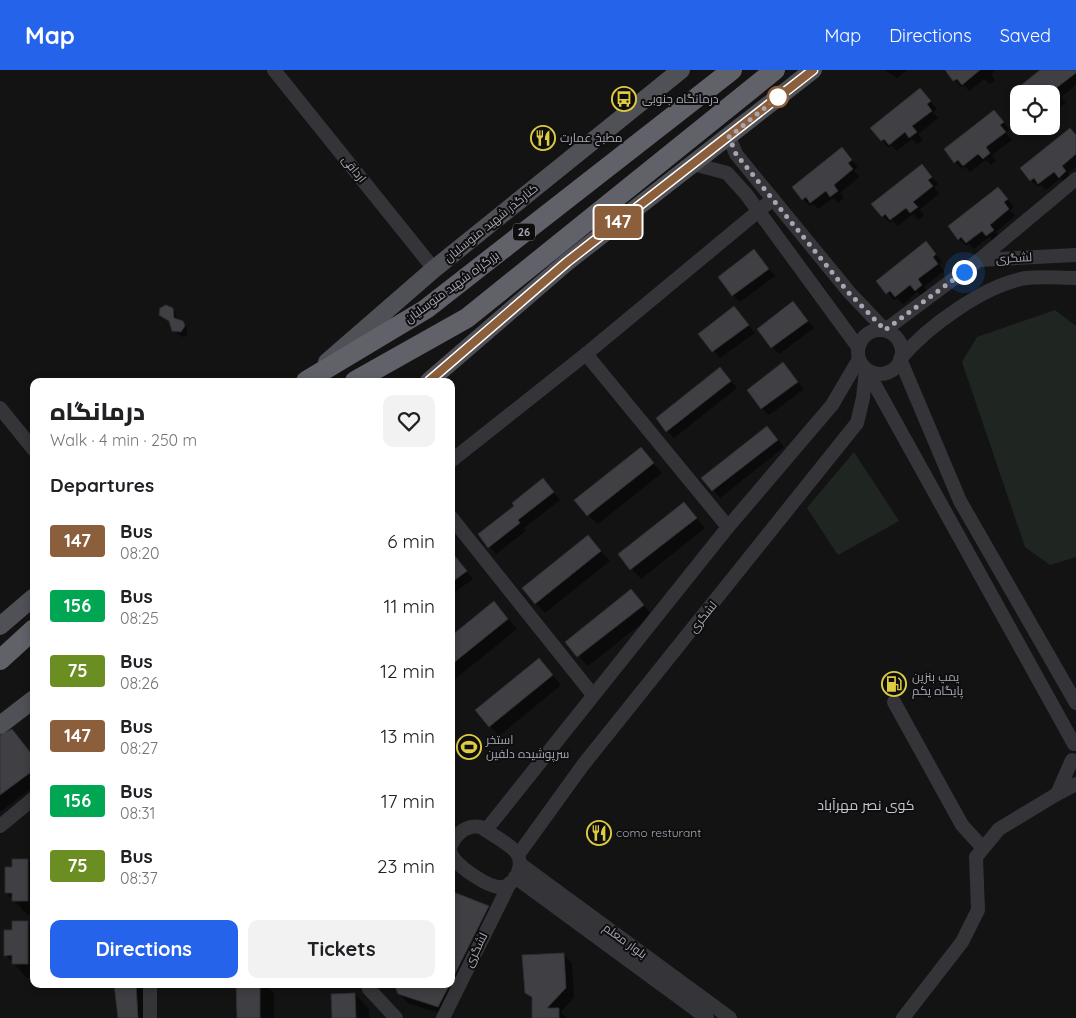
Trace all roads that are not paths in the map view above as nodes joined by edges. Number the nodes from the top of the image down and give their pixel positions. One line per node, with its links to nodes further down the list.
1 (274, 70): 14 (street, ارداقی)
2 (681, 70): 14 (main road, کنارگذر شهید متوسلیان)
3 (732, 70): 22 (highway, بزرگراه شهید متوسلیان / 26)
4 (775, 70): 16 (highway, 26)
5 (813, 70): 6 (main road)
6 (729, 137): 7 (main road); 9 (street)
7 (693, 164): 10 (street); 13 (main road)
8 (1076, 179): 12 (street)
9 (773, 199): 10 (street); 17 (street)
10 (757, 212): 18 (street); 19 (street)
11 (1076, 255): 12 (street, لشگری)
12 (980, 260): 17 (street, لشگری)
13 (567, 262): 16 (main road); 24 (main road)
14 (434, 269): 21 (main road, کنارگذر شهید متوسلیان)
15 (1076, 278): 20 (street, لشگری)
16 (480, 308): 23 (highway, 26)
17 (885, 330): 19 (street); 20 (street)
18 (586, 354): 27 (street); 29 (street)
19 (861, 359): 20 (street); 29 (street); 39 (street); 48 (street, لشگری)
20 (900, 359): 37 (street)
21 (308, 378)
22 (310, 378)
23 (360, 378)
24 (432, 378)
25 (0, 408): 26 (street)
26 (30, 445)
27 (455, 457)
28 (455, 522): 34 (street)
29 (728, 527): 34 (street)
30 (30, 600): 31 (main road)
31 (0, 626)
32 (30, 633): 33 (highway)
33 (0, 660)
34 (593, 695): 45 (street)
35 (30, 702): 38 (main road)
36 (894, 702): 47 (street)
37 (1076, 703)
38 (0, 725)
39 (1075, 743): 40 (street)
40 (1074, 765): 42 (street)
41 (1076, 784): 42 (street)
42 (1057, 794): 47 (street)
43 (30, 801): 44 (street)
44 (0, 826)
45 (486, 830): 46 (street); 48 (street, بلوار معلم)
46 (455, 836)
47 (983, 848): 58 (street)
48 (519, 860): 50 (street, لشگری); 57 (street, بلوار معلم)
49 (455, 861): 50 (street)
50 (513, 880): 55 (street, لشگری); 56 (street, بلوار معلم)
51 (150, 988): 53 (street)
52 (369, 988): 54 (street)
53 (150, 1018)
54 (396, 1018)
55 (443, 1018)
56 (707, 1018)
57 (730, 1018)
58 (903, 1018)

